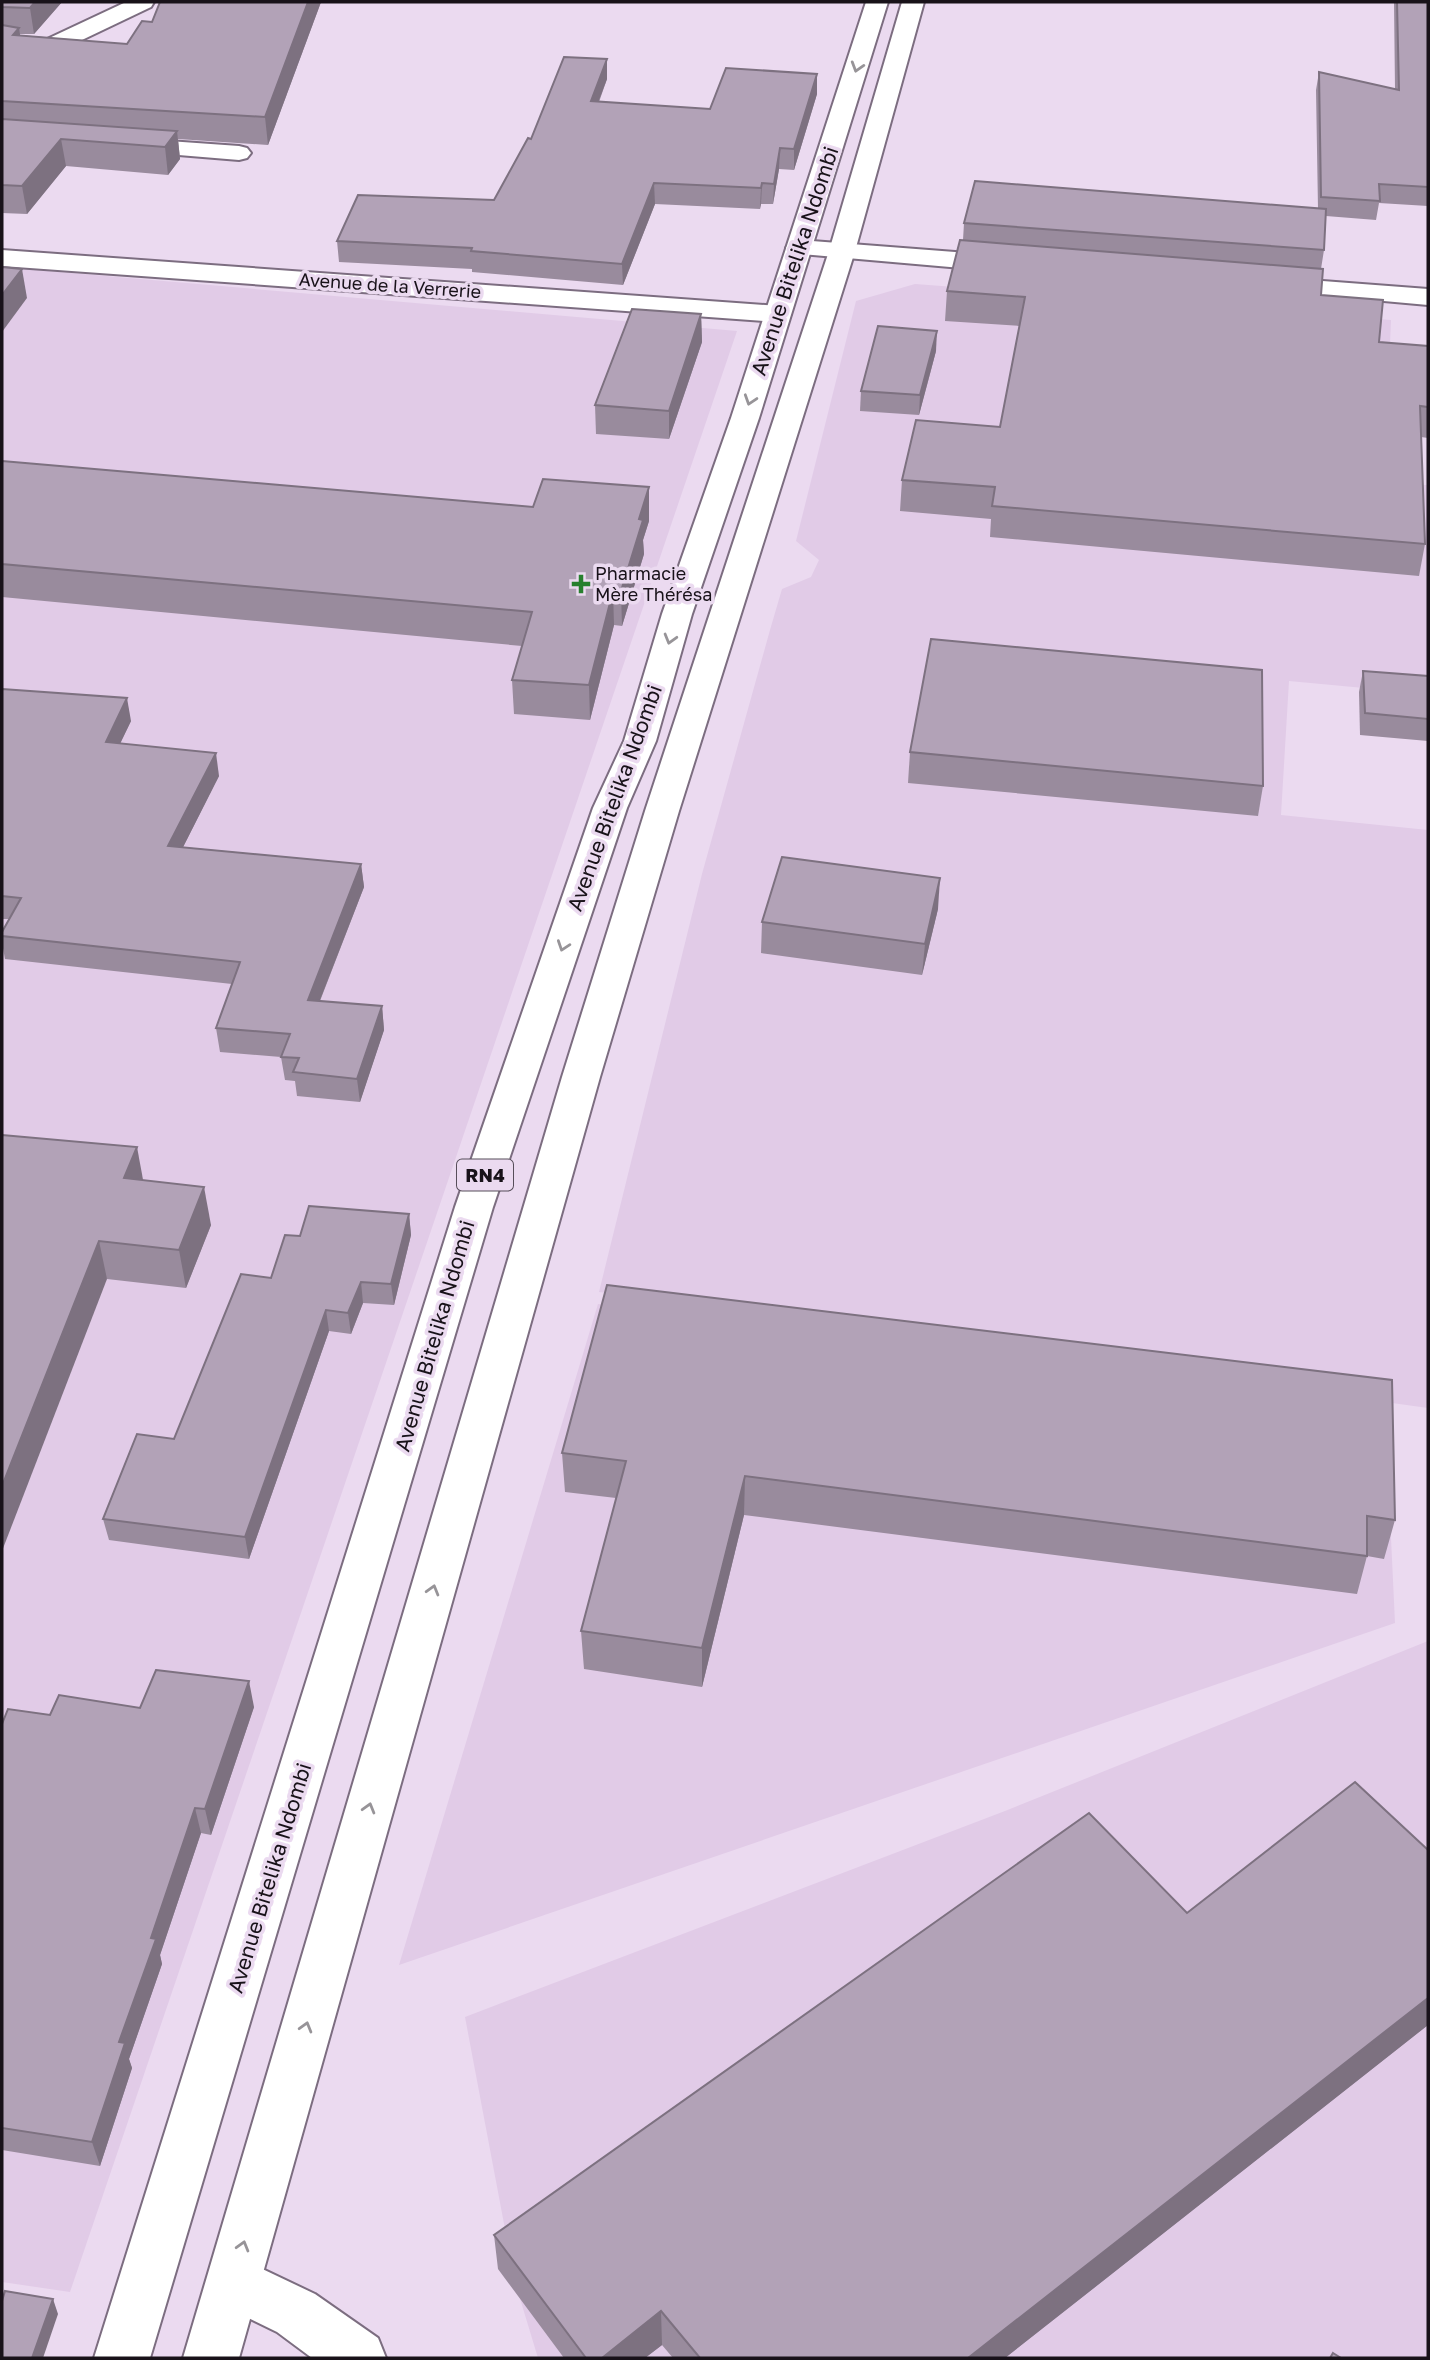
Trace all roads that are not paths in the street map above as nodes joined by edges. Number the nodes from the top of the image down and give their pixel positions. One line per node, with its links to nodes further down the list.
1 (143, 2): 5 (main road)
2 (877, 2): 9 (main road, Avenue Bitelika Ndombi / RN4, one-way to 9)
3 (913, 2): 10 (main road, Avenue Bitelika Ndombi)
4 (28, 43): 5 (main road)
5 (53, 45): 6 (main road)
6 (88, 55)
7 (105, 144): 8 (main road)
8 (239, 153)
9 (799, 248): 10 (main road); 15 (main road, Avenue Bitelika Ndombi / RN4)
10 (842, 251): 12 (main road); 16 (main road, Avenue Bitelika Ndombi, one-way to 10)
11 (2, 258): 15 (main road, Avenue de la Verrerie)
12 (1038, 267)
13 (1247, 283): 14 (main road)
14 (1428, 297)
15 (778, 314): 17 (main road, Avenue Bitelika Ndombi / RN4, one-way to 17)
16 (233, 2283): 18 (main road, Avenue Bitelika Ndombi); 19 (main road)
17 (121, 2358)
18 (211, 2358)
19 (358, 2358)

